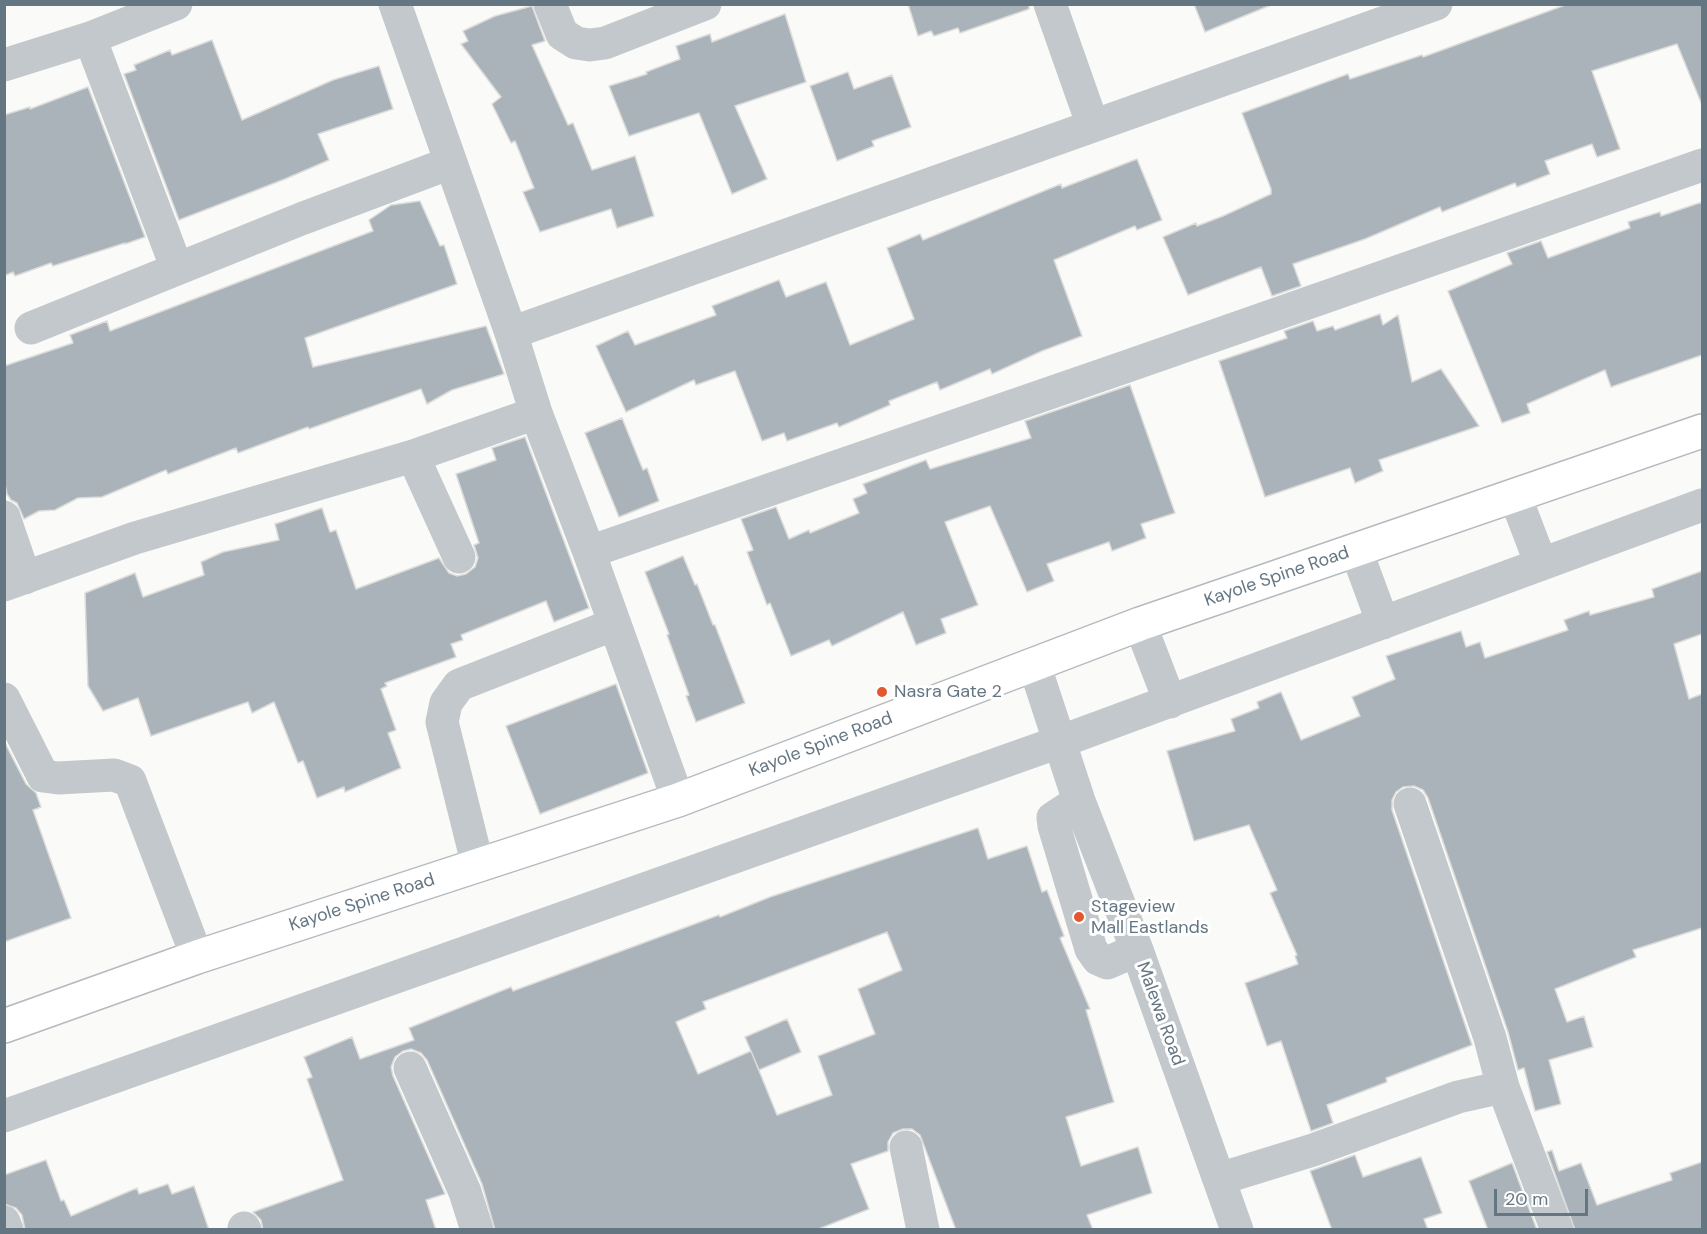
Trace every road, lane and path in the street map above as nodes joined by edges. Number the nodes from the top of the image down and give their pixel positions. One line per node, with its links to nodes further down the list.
1 (176, 4): 7 (street)
2 (395, 4): 10 (street)
3 (550, 4): 4 (street)
4 (705, 4)
5 (1050, 4): 9 (street)
6 (1436, 4): 9 (street)
7 (90, 38): 8 (street); 12 (street)
8 (4, 65)
9 (1093, 126): 14 (street)
10 (450, 163): 12 (street); 14 (street)
11 (1702, 165): 22 (street)
12 (177, 269): 13 (street)
13 (31, 328)
14 (511, 333): 15 (street)
15 (537, 413): 17 (street); 22 (street)
16 (1702, 431): 18 (main road, Kayole Spine Road)
17 (413, 456): 23 (street); 25 (street)
18 (1515, 496): 21 (main road, Kayole Spine Road); 24 (street)
19 (1702, 505): 24 (street)
20 (4, 518): 25 (street)
21 (1356, 550): 26 (street); 28 (main road, Kayole Spine Road)
22 (590, 552): 27 (street)
23 (459, 557)
24 (1541, 564): 26 (street)
25 (15, 581)
26 (1383, 623): 31 (street)
27 (615, 624): 33 (street); 36 (street)
28 (1140, 624): 29 (main road, Kayole Spine Road); 31 (street)
29 (1034, 664): 32 (street, Malewa Road); 33 (main road, Kayole Spine Road)
30 (4, 699): 40 (street)
31 (1170, 702): 32 (street)
32 (1059, 742): 34 (street, Malewa Road); 44 (street)
33 (678, 800): 36 (main road, Kayole Spine Road)
34 (1078, 801): 37 (street, Malewa Road); 38 (street)
35 (1410, 804): 43 (street)
36 (478, 866): 40 (main road, Kayole Spine Road)
37 (1113, 887): 38 (street); 39 (street, Malewa Road)
38 (1077, 904): 39 (street)
39 (1137, 950): 46 (street, Malewa Road)
40 (197, 957): 41 (main road, Kayole Spine Road)
41 (4, 1026)
42 (410, 1068): 49 (street)
43 (1503, 1088): 46 (street); 52 (street)
44 (4, 1116)
45 (906, 1147): 50 (street)
46 (1219, 1179): 51 (street, Malewa Road)
47 (4, 1222): 48 (street)
48 (7, 1230)
49 (477, 1230)
50 (923, 1230)
51 (1237, 1230)
52 (1557, 1230)

